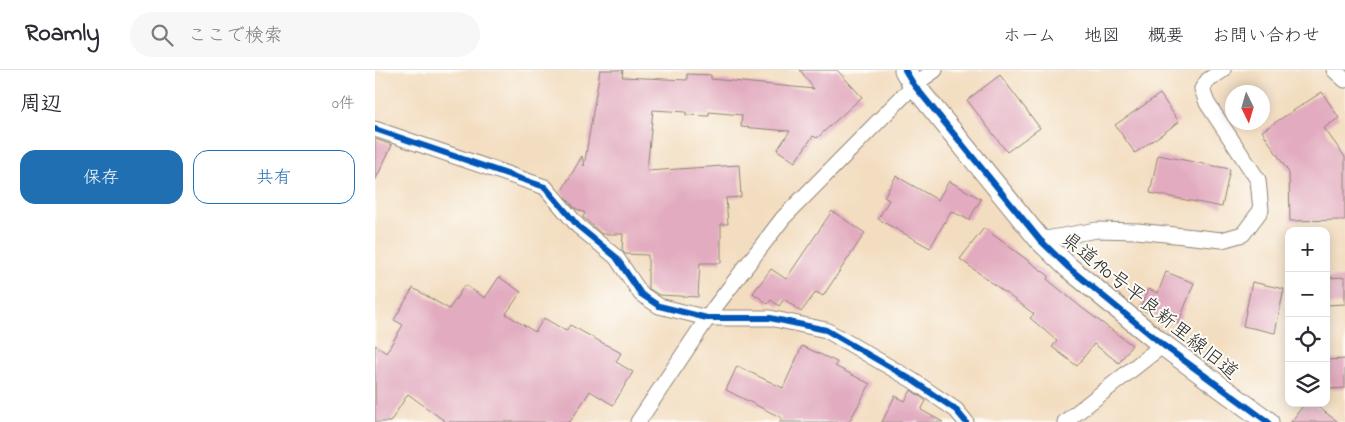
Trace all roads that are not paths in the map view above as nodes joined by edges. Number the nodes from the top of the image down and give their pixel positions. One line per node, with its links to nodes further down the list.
1 (935, 70): 4 (street)
2 (1223, 70): 7 (street)
3 (1334, 70): 5 (street)
4 (909, 77): 7 (street, 県道190号平良新里線旧道); 8 (street)
5 (1345, 80)
6 (375, 129): 8 (street)
7 (1041, 240): 9 (street, 県道190号平良新里線旧道)
8 (707, 318): 10 (street); 11 (street)
9 (1163, 345): 12 (street); 13 (street, 県道190号平良新里線旧道)
10 (638, 422)
11 (966, 422)
12 (1065, 422)
13 (1268, 422)

